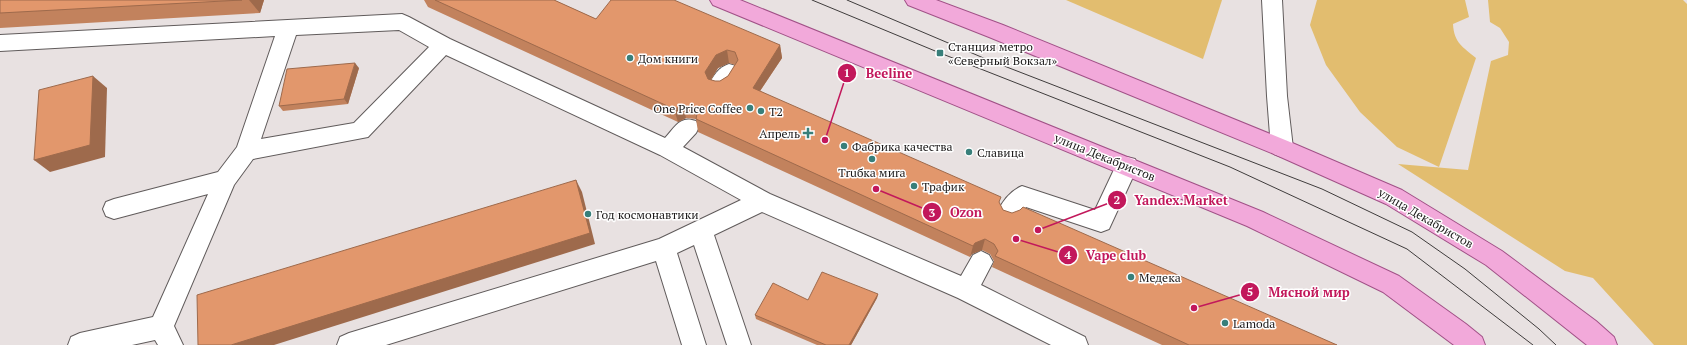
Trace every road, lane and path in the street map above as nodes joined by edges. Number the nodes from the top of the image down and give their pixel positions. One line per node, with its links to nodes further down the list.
1 (720, 0): 11 (main road, улица Декабристов)
2 (915, 0): 9 (main road, улица Декабристов)
3 (1272, 0): 9 (street)
4 (288, 28): 5 (street); 6 (street); 10 (street)
5 (0, 43)
6 (443, 45): 8 (street); 10 (street)
7 (688, 127): 8 (street)
8 (668, 148): 13 (street)
9 (1282, 148): 27 (main road, улица Декабристов)
10 (246, 151): 12 (street)
11 (1127, 166): 15 (street); 26 (main road, улица Декабристов)
12 (225, 180): 14 (street); 20 (street)
13 (762, 201): 16 (street); 19 (street)
14 (114, 209)
15 (1008, 213)
16 (700, 230): 17 (street); 24 (street)
17 (664, 248): 22 (street); 23 (street)
18 (982, 262): 19 (street)
19 (966, 290): 25 (street)
20 (166, 336): 21 (street)
21 (80, 345)
22 (349, 345)
23 (694, 345)
24 (739, 345)
25 (1076, 345)
26 (1473, 345)
27 (1605, 345)

